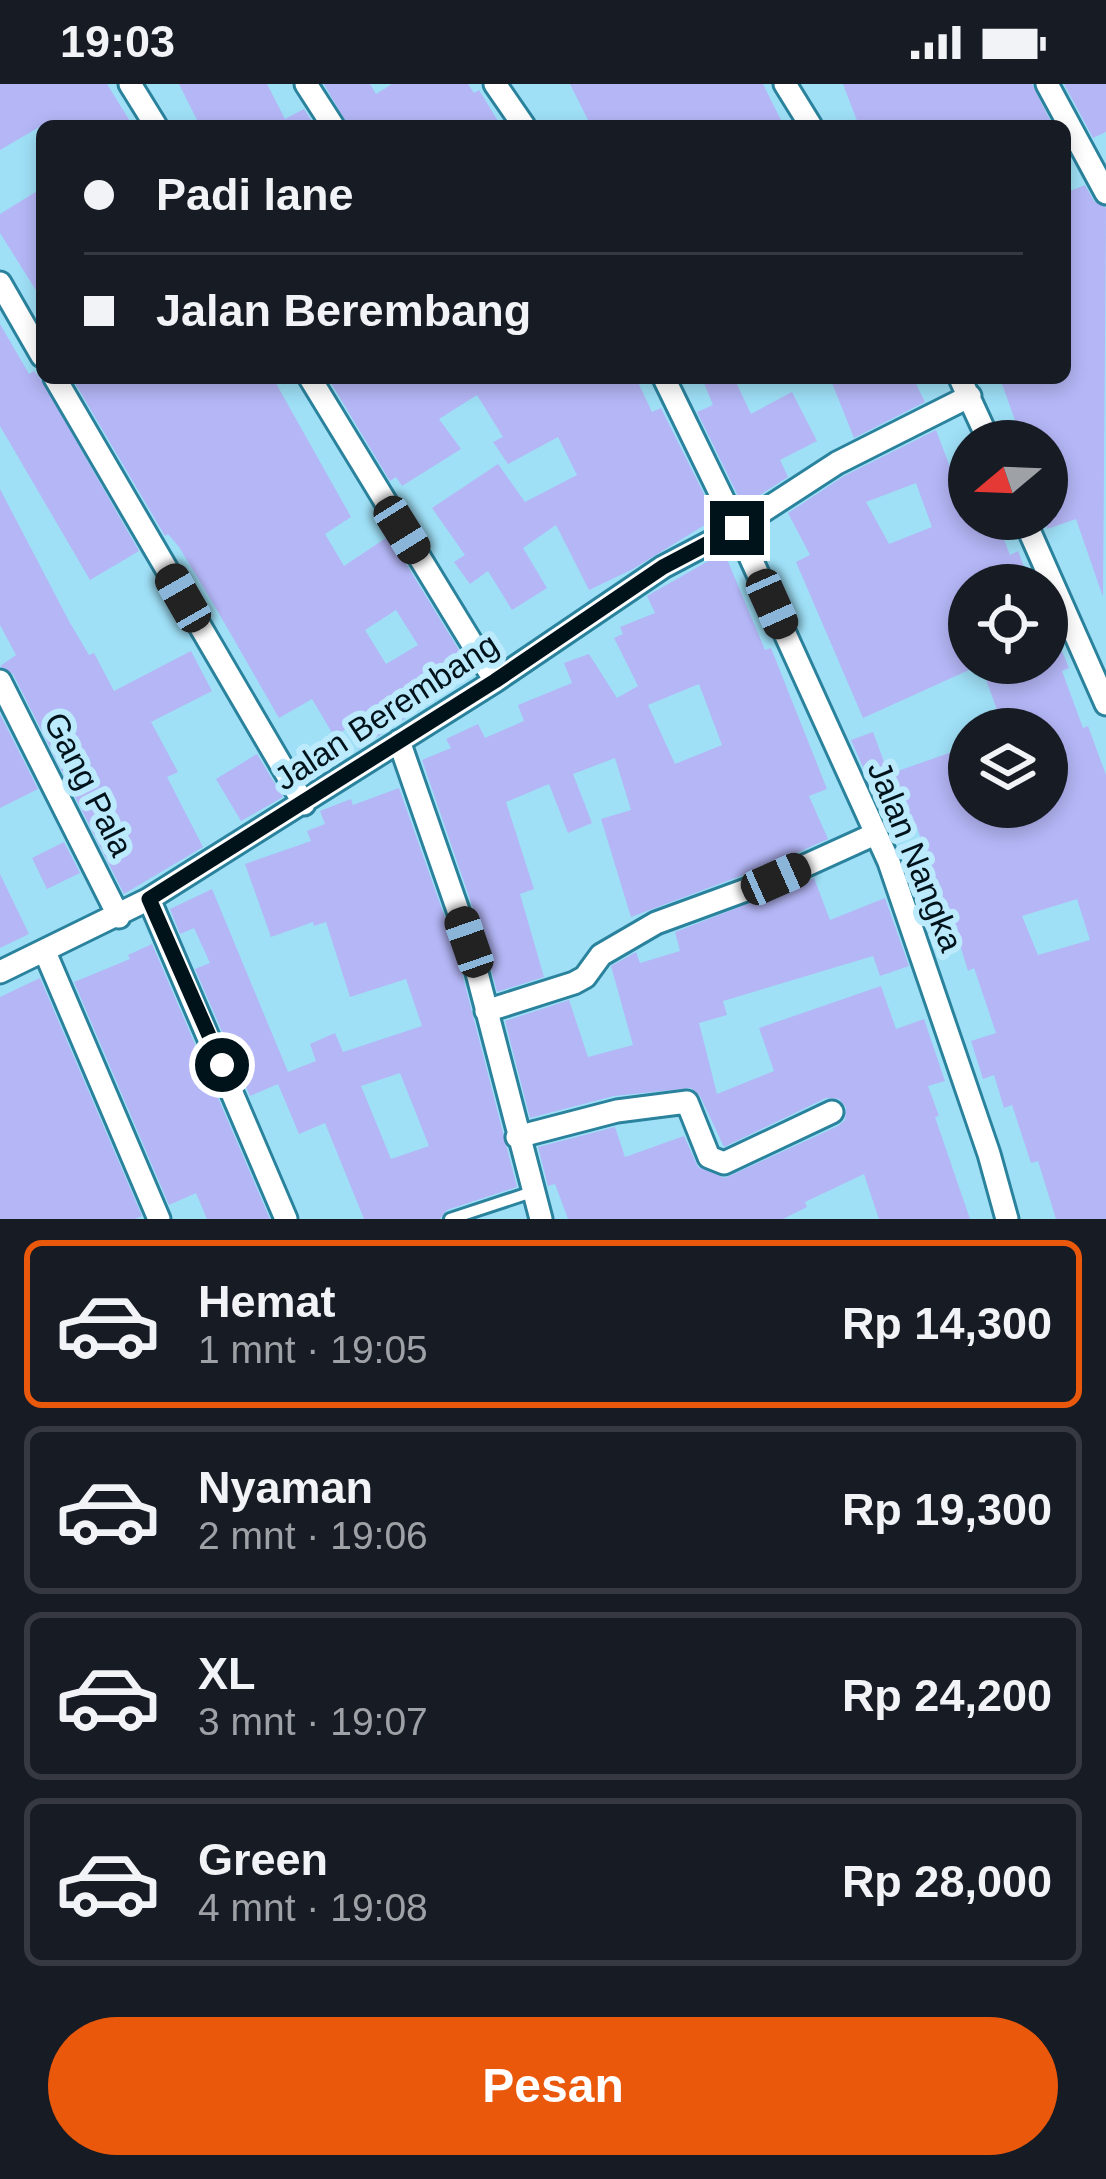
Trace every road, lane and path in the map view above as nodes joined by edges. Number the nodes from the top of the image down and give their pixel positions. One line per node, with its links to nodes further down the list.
1 (130, 84): 6 (street)
2 (306, 84): 7 (street)
3 (495, 84): 8 (street)
4 (785, 84): 9 (street)
5 (1047, 84): 10 (street)
6 (152, 120)
7 (329, 120)
8 (520, 120)
9 (808, 120)
10 (1066, 120)
11 (1071, 128): 12 (street)
12 (1106, 193)
13 (0, 283): 14 (street)
14 (36, 346)
15 (59, 384): 26 (street)
16 (314, 384): 23 (street)
17 (667, 384): 20 (street, Jalan Nangka)
18 (965, 387): 19 (street); 20 (street, Jalan Berembang)
19 (980, 420)
20 (737, 528): 23 (street, Jalan Berembang); 27 (street, Jalan Nangka)
21 (1033, 540): 24 (street)
22 (0, 681): 29 (street, Gang Pala)
23 (495, 681): 25 (street, Jalan Berembang)
24 (1106, 704)
25 (399, 741): 26 (street, Jalan Berembang); 32 (street)
26 (304, 804): 28 (street, Jalan Berembang)
27 (875, 834): 32 (street); 40 (street, Jalan Nangka)
28 (149, 899): 29 (street, Jalan Berembang); 37 (street)
29 (119, 917): 30 (street, Jalan Berembang)
30 (45, 952): 31 (street, Jalan Berembang); 36 (street)
31 (0, 972)
32 (485, 1011): 34 (street)
33 (832, 1112): 34 (street)
34 (517, 1137): 35 (street)
35 (532, 1192): 38 (lane); 39 (street)
36 (159, 1219)
37 (286, 1219)
38 (450, 1219)
39 (541, 1219)
40 (1007, 1219)

